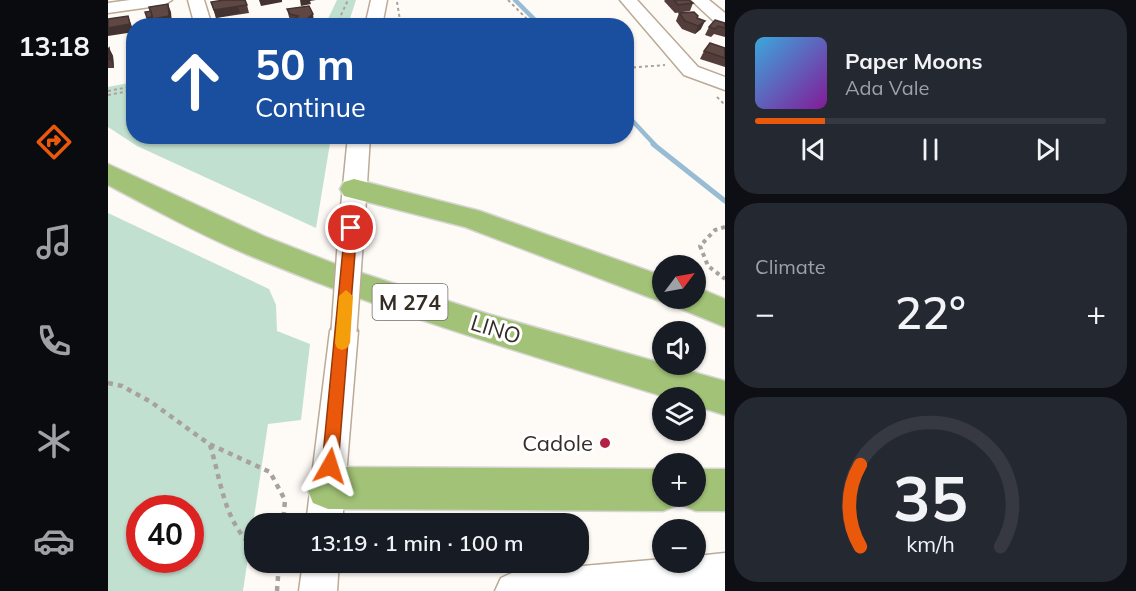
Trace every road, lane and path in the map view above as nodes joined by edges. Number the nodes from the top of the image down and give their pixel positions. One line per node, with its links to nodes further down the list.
1 (164, 0): 10 (street)
2 (181, 0): 11 (street)
3 (196, 0): 12 (street)
4 (348, 0): 13 (path)
5 (379, 0): 14 (street)
6 (397, 0): 15 (path)
7 (508, 0): 16 (path)
8 (628, 0): 18 (street)
9 (699, 0): 17 (street)
10 (108, 8)
11 (186, 18)
12 (202, 18)
13 (340, 18)
14 (375, 18)
15 (399, 18)
16 (526, 18)
17 (725, 22)
18 (685, 63): 19 (path); 20 (street)
19 (634, 67)
20 (725, 84)
21 (126, 90): 22 (path)
22 (108, 93)
23 (358, 144): 26 (street)
24 (108, 158): 32 (highway, LINO / M 274)
25 (108, 173): 36 (highway, LINO / M 274)
26 (354, 189): 29 (highway); 41 (street, bridge)
27 (725, 227): 28 (path)
28 (725, 279)
29 (652, 285)
30 (706, 305): 31 (highway)
31 (725, 313)
32 (652, 358)
33 (706, 374): 34 (highway)
34 (725, 380)
35 (108, 383): 37 (path)
36 (725, 398)
37 (209, 444): 42 (path); 43 (path)
38 (706, 490): 39 (highway)
39 (725, 490)
40 (652, 491): 41 (highway)
41 (326, 506)
42 (284, 513)
43 (244, 538)
44 (725, 572): 49 (street)
45 (278, 573): 47 (path)
46 (320, 573): 48 (street)
47 (277, 591)
48 (318, 591)
49 (514, 591)

